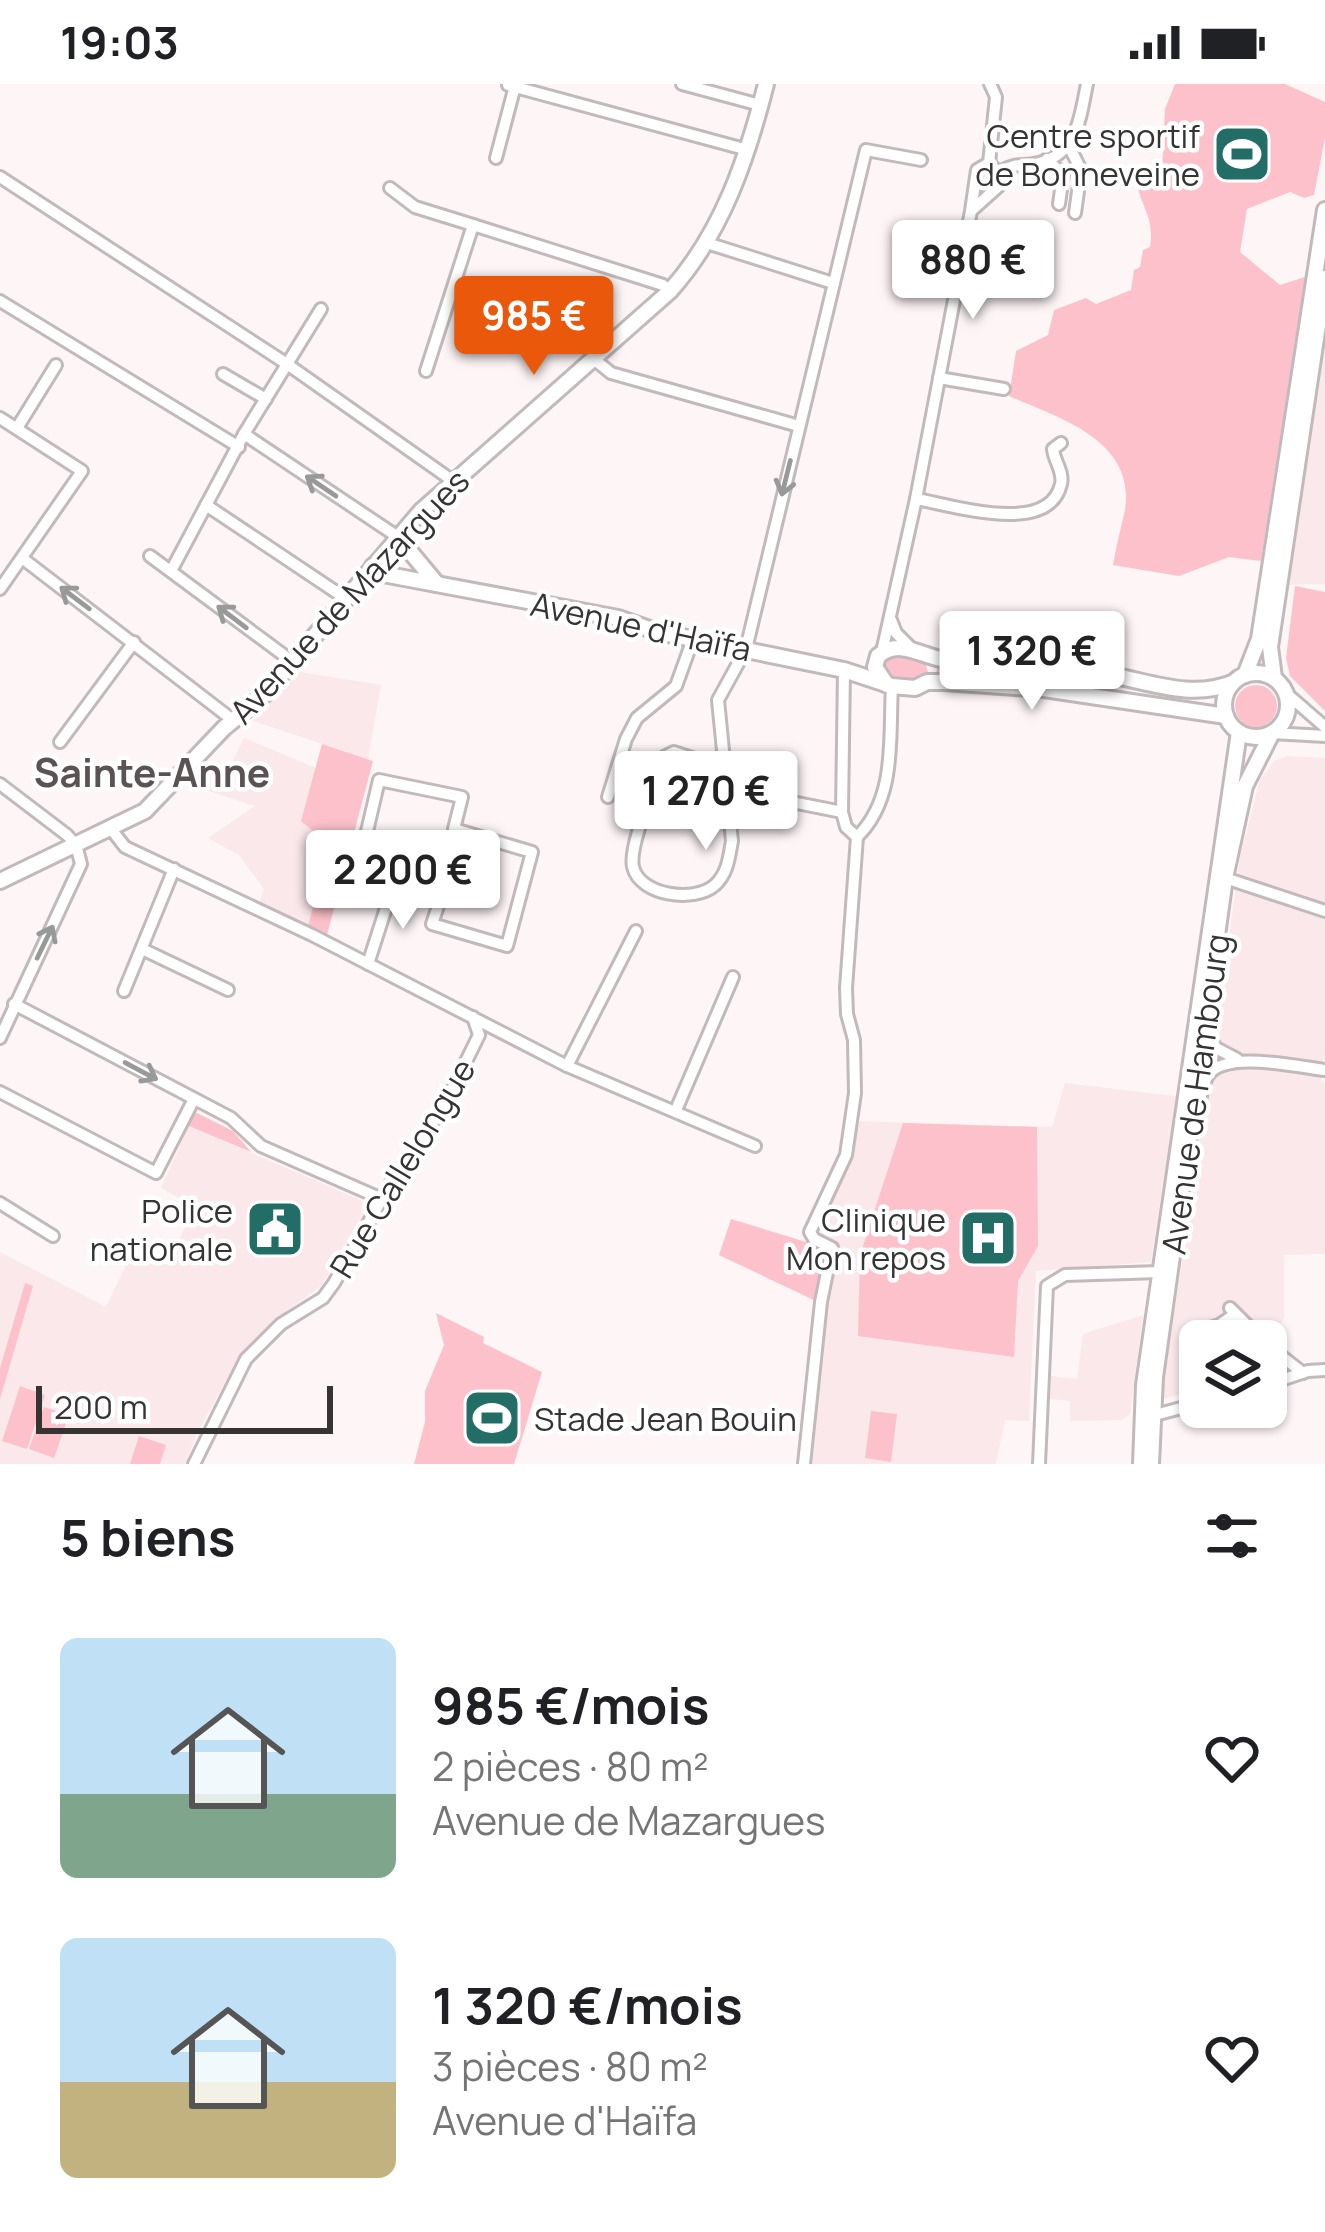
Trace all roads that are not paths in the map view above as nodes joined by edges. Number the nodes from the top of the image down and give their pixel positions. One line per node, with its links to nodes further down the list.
1 (682, 84): 6 (street)
2 (766, 84): 6 (street, Avenue de Mazargues)
3 (990, 84): 12 (street)
4 (1087, 84): 7 (street)
5 (511, 86): 8 (street); 9 (street)
6 (760, 105): 8 (street, Avenue de Mazargues)
7 (1069, 146): 11 (street); 19 (street)
8 (748, 150): 21 (street, Avenue de Mazargues)
9 (496, 158)
10 (921, 160): 23 (street)
11 (1047, 160): 13 (street); 16 (street)
12 (989, 164): 13 (street); 18 (street)
13 (1002, 171): 18 (street)
14 (0, 177): 28 (street)
15 (390, 188): 20 (street)
16 (1059, 204)
17 (1325, 210): 64 (street)
18 (971, 211): 32 (street)
19 (1075, 213)
20 (473, 225): 24 (street); 30 (street)
21 (707, 242): 23 (street); 24 (street, Avenue de Mazargues)
22 (1325, 278): 63 (street)
23 (833, 283): 36 (street)
24 (670, 291): 27 (street, Avenue de Mazargues)
25 (0, 301): 38 (street)
26 (321, 309): 28 (street)
27 (595, 360): 36 (street); 40 (street, Avenue de Mazargues)
28 (287, 364): 34 (street); 40 (street)
29 (56, 365): 37 (street)
30 (426, 371)
31 (223, 374): 34 (street)
32 (939, 378): 33 (street); 41 (street)
33 (1004, 388)
34 (266, 399): 38 (street)
35 (0, 418): 37 (street)
36 (800, 426): 56 (street, one-way to 56)
37 (17, 428): 46 (street)
38 (242, 440): 42 (street); 43 (street, one-way to 38)
39 (1061, 443): 41 (street)
40 (453, 481): 43 (street, Avenue de Mazargues)
41 (916, 499): 53 (street)
42 (206, 505): 48 (street); 52 (street)
43 (398, 537): 44 (street); 47 (street, Avenue de Mazargues)
44 (409, 552): 49 (street); 50 (street)
45 (150, 556): 48 (street)
46 (22, 558): 51 (street); 55 (street, one-way to 46)
47 (373, 566): 49 (street, Avenue d'Haïfa); 52 (street, Avenue de Mazargues)
48 (171, 571): 60 (street, one-way to 48)
49 (393, 576): 50 (street, Avenue d'Haïfa)
50 (437, 584): 54 (street, Avenue d'Haïfa)
51 (0, 590)
52 (345, 598): 60 (street, Avenue de Mazargues)
53 (891, 620): 57 (street); 58 (street)
54 (693, 639): 56 (street, Avenue d'Haïfa); 80 (street)
55 (134, 642): 70 (street); 75 (street)
56 (746, 649): 61 (street, Avenue d'Haïfa); 76 (street)
57 (912, 649): 58 (street); 59 (street)
58 (880, 654): 61 (street); 66 (street)
59 (929, 657): 62 (street); 65 (street)
60 (293, 662): 70 (street, Avenue de Mazargues)
61 (844, 670): 66 (street, Avenue d'Haïfa); 82 (street)
62 (1110, 675): 64 (street); 68 (street)
63 (1274, 678): 64 (street); 67 (street)
64 (1239, 679): 69 (street)
65 (927, 682): 66 (street); 68 (street)
66 (889, 686): 84 (street)
67 (1286, 693): 71 (street); 73 (street)
68 (1107, 696): 69 (street)
69 (1226, 716): 72 (street)
70 (234, 721): 83 (street, Avenue de Mazargues)
71 (1325, 727)
72 (1239, 732): 73 (street); 113 (street, Avenue de Hambourg)
73 (1272, 733): 74 (street); 87 (street, Avenue de Hambourg)
74 (1325, 736)
75 (60, 742)
76 (725, 769): 78 (street); 79 (street)
77 (0, 784): 85 (street)
78 (727, 789): 79 (street); 82 (street)
79 (653, 791): 81 (street)
80 (608, 797)
81 (683, 802)
82 (842, 812): 84 (street)
83 (111, 829): 85 (street, Avenue de Mazargues); 86 (street, Rue Callelongue)
84 (857, 837): 121 (street)
85 (76, 845): 88 (street, Avenue de Mazargues); 97 (street, one-way to 85)
86 (174, 869): 92 (street); 93 (street, Rue Callelongue)
87 (1225, 878): 90 (street); 100 (street, Avenue de Hambourg)
88 (0, 881)
89 (393, 886): 89 (street); 93 (street)
90 (1325, 911)
91 (636, 931): 103 (street)
92 (142, 949): 95 (street); 96 (street)
93 (368, 964): 98 (street, Rue Callelongue)
94 (733, 977): 107 (street)
95 (228, 990)
96 (124, 991)
97 (14, 1004): 99 (street); 106 (street, one-way to 106)
98 (473, 1016): 103 (street); 110 (street, Rue Callelongue)
99 (3, 1019): 101 (street)
100 (1206, 1031): 102 (street); 108 (street, Avenue de Hambourg)
101 (0, 1038)
102 (1240, 1061): 104 (street); 108 (street)
103 (568, 1066): 107 (street)
104 (1325, 1070)
105 (0, 1092): 106 (street)
106 (194, 1099): 110 (street)
107 (676, 1111): 109 (street)
108 (1191, 1132): 119 (street, Avenue de Hambourg)
109 (755, 1146)
110 (382, 1199): 120 (street, Rue Callelongue)
111 (0, 1203): 112 (street)
112 (52, 1236)
113 (1160, 1272): 122 (street); 123 (street, Avenue de Hambourg)
114 (1287, 1360): 116 (street)
115 (1325, 1370): 116 (street)
116 (1303, 1373): 117 (street)
117 (1287, 1378)
118 (1179, 1409): 119 (street)
119 (1151, 1416): 124 (street, Avenue de Hambourg)
120 (194, 1464)
121 (804, 1464)
122 (1039, 1464)
123 (1141, 1464)
124 (1151, 1464)

